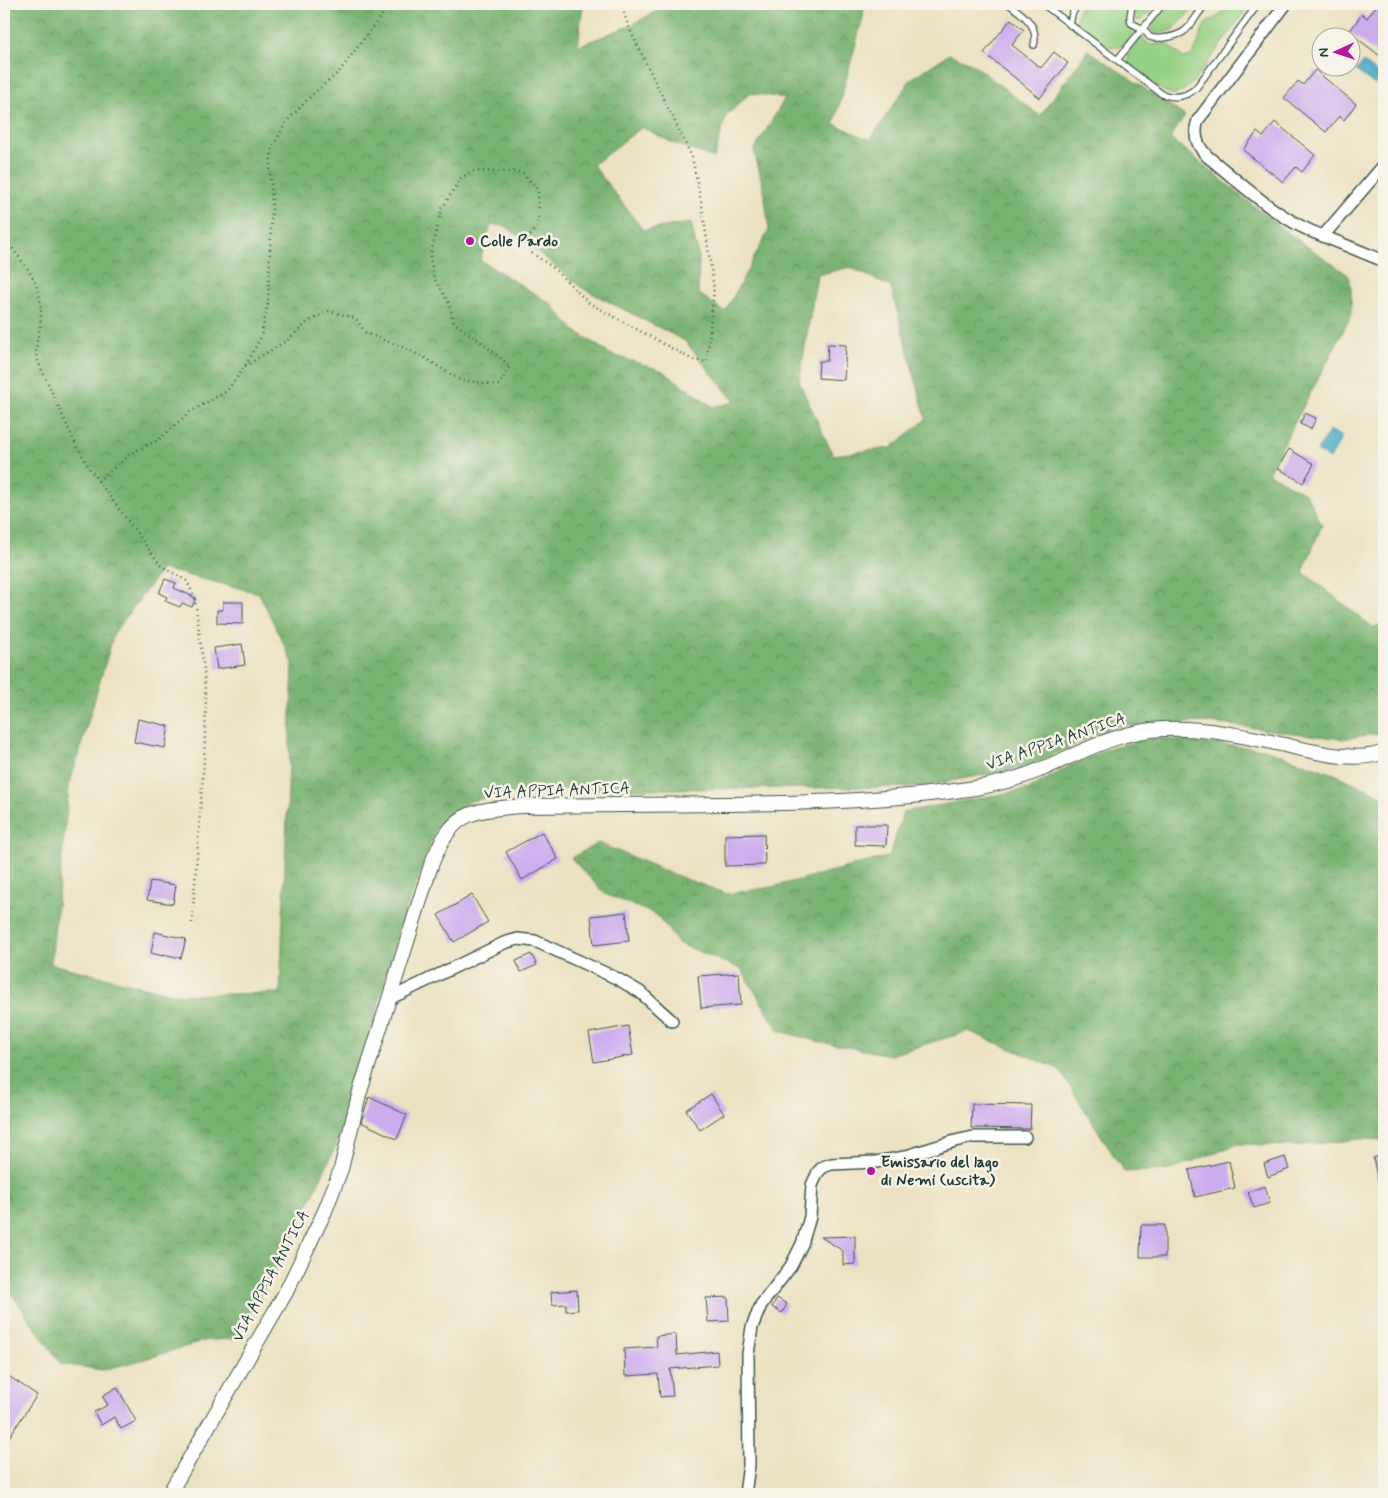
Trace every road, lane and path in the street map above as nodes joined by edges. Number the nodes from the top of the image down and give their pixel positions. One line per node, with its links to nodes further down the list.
1 (390, 4): 19 (path)
2 (623, 4): 19 (path)
3 (1009, 4): 13 (lane)
4 (1043, 4): 11 (lane)
5 (1078, 4): 11 (lane)
6 (1132, 4): 12 (lane)
7 (1163, 4): 12 (lane)
8 (1206, 4): 12 (lane)
9 (1258, 4): 14 (lane)
10 (1286, 4): 17 (street)
11 (1070, 25): 14 (lane)
12 (1142, 29): 14 (lane)
13 (1034, 45)
14 (1117, 60)
15 (1384, 165): 17 (street)
16 (4, 236): 20 (path)
17 (1323, 236): 18 (street)
18 (1384, 261)
19 (245, 366): 20 (path)
20 (98, 481): 22 (path)
21 (1384, 752): 23 (street, VIA APPIA ANTICA)
22 (192, 922)
23 (389, 999): 24 (street); 26 (street, VIA APPIA ANTICA)
24 (672, 1021)
25 (1025, 1137): 27 (street)
26 (170, 1494)
27 (745, 1494)

